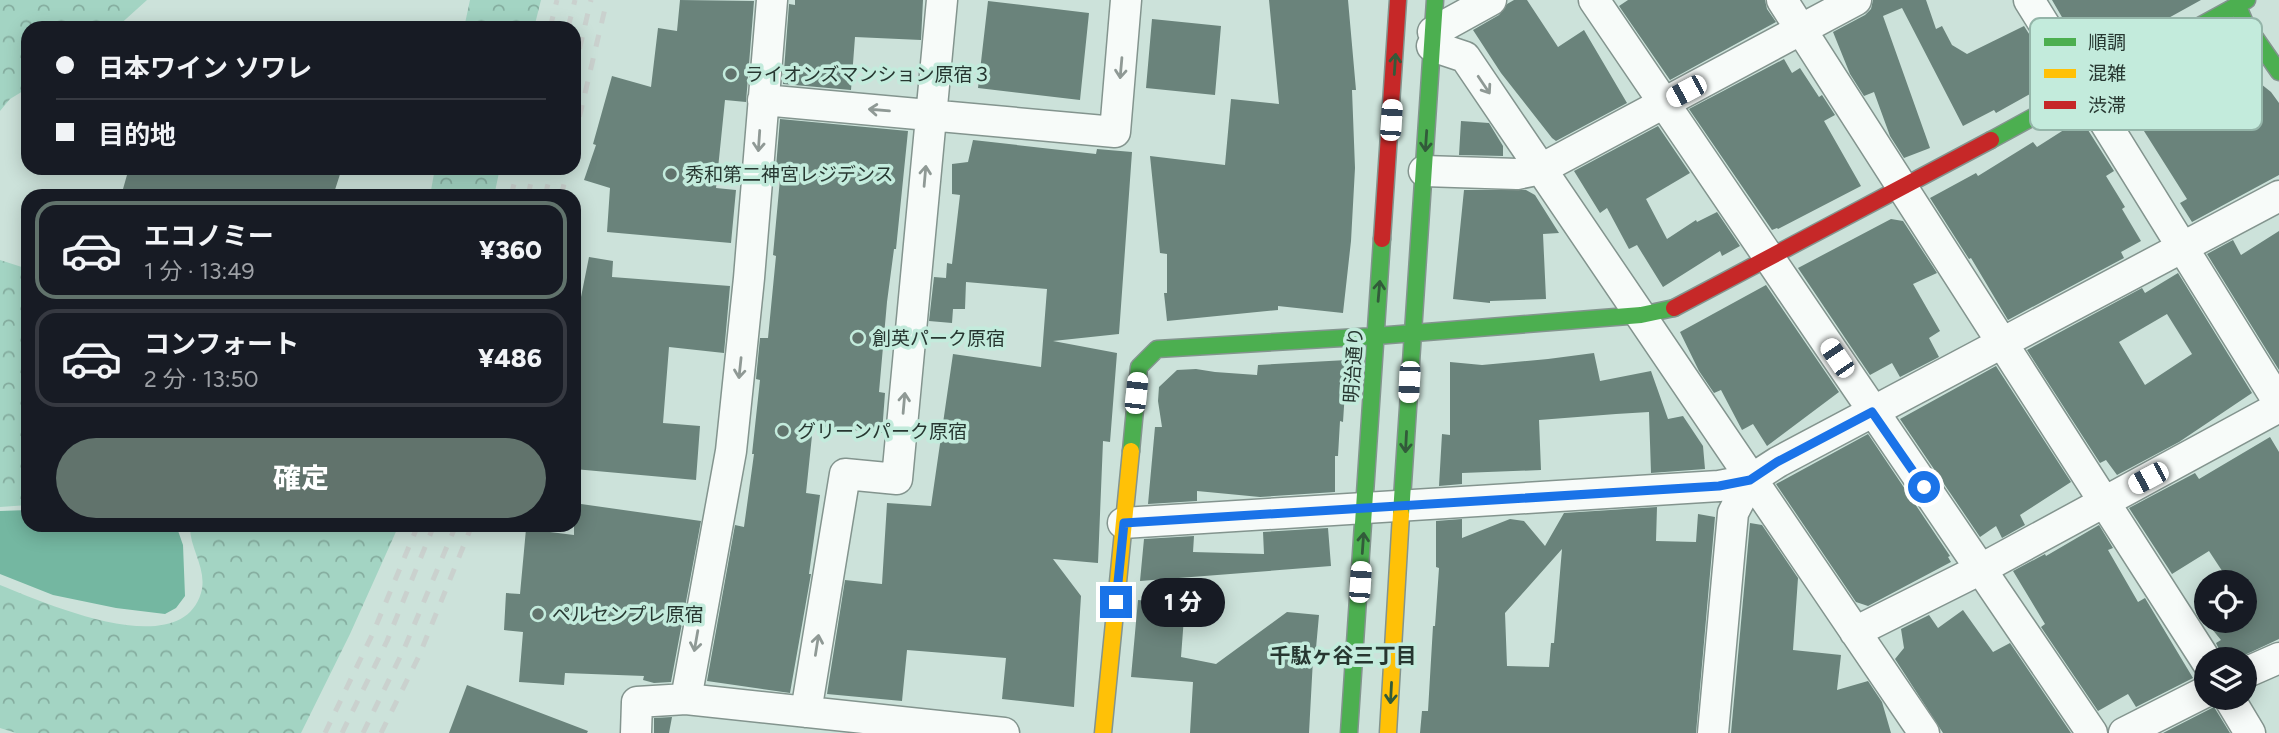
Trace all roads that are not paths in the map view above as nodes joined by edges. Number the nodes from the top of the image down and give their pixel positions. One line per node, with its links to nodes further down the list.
1 (772, 0): 19 (street)
2 (942, 0): 21 (street)
3 (1126, 0): 21 (street, one-way to 21)
4 (1398, 0): 32 (street, 明治通り, one-way to 4)
5 (1436, 0): 16 (street)
6 (1490, 0): 16 (street)
7 (1594, 0): 20 (street)
8 (1782, 0): 15 (street)
9 (1856, 0): 15 (street)
10 (2029, 0): 12 (street)
11 (2239, 1): 13 (street); 14 (street)
12 (2040, 18)
13 (2209, 18)
14 (2244, 18)
15 (1801, 30): 20 (street); 26 (street)
16 (1433, 39): 24 (street, one-way to 24); 25 (street, one-way to 25)
17 (2262, 48): 18 (street)
18 (2279, 72)
19 (763, 100): 21 (street, one-way to 19); 47 (street, one-way to 47)
20 (1663, 103): 24 (street); 29 (street)
21 (931, 114): 49 (street, one-way to 21)
22 (2030, 119): 26 (street)
23 (2109, 130): 28 (street)
24 (1541, 169): 25 (street); 30 (street)
25 (1424, 171): 31 (street)
26 (1902, 190): 29 (street); 33 (street)
27 (2279, 196): 28 (street)
28 (2182, 250): 33 (street); 34 (street)
29 (1770, 257): 30 (street); 35 (street)
30 (1641, 315): 31 (street); 36 (street)
31 (1412, 333): 32 (street); 38 (street, one-way to 38)
32 (1376, 336): 39 (street, 明治通り); 40 (street)
33 (2003, 343): 35 (street); 37 (street)
34 (2279, 405): 37 (street)
35 (1872, 412): 36 (street); 41 (street)
36 (1750, 480): 38 (street); 42 (street); 55 (street)
37 (2104, 502): 41 (street); 43 (street)
38 (1402, 506): 39 (street); 54 (street, one-way to 54)
39 (1365, 507): 40 (street); 53 (street, 明治通り, one-way to 39)
40 (1124, 523): 52 (street)
41 (1981, 569): 42 (street); 57 (street)
42 (1855, 632): 56 (street)
43 (2197, 647)
44 (2279, 658): 45 (street)
45 (2257, 668)
46 (2194, 698): 58 (street)
47 (685, 699): 49 (street); 50 (street)
48 (2236, 710): 59 (street)
49 (806, 712): 51 (street)
50 (636, 733)
51 (1004, 733)
52 (1103, 733)
53 (1349, 733)
54 (1388, 733)
55 (1713, 733)
56 (1924, 733)
57 (2092, 733)
58 (2124, 733)
59 (2250, 733)

